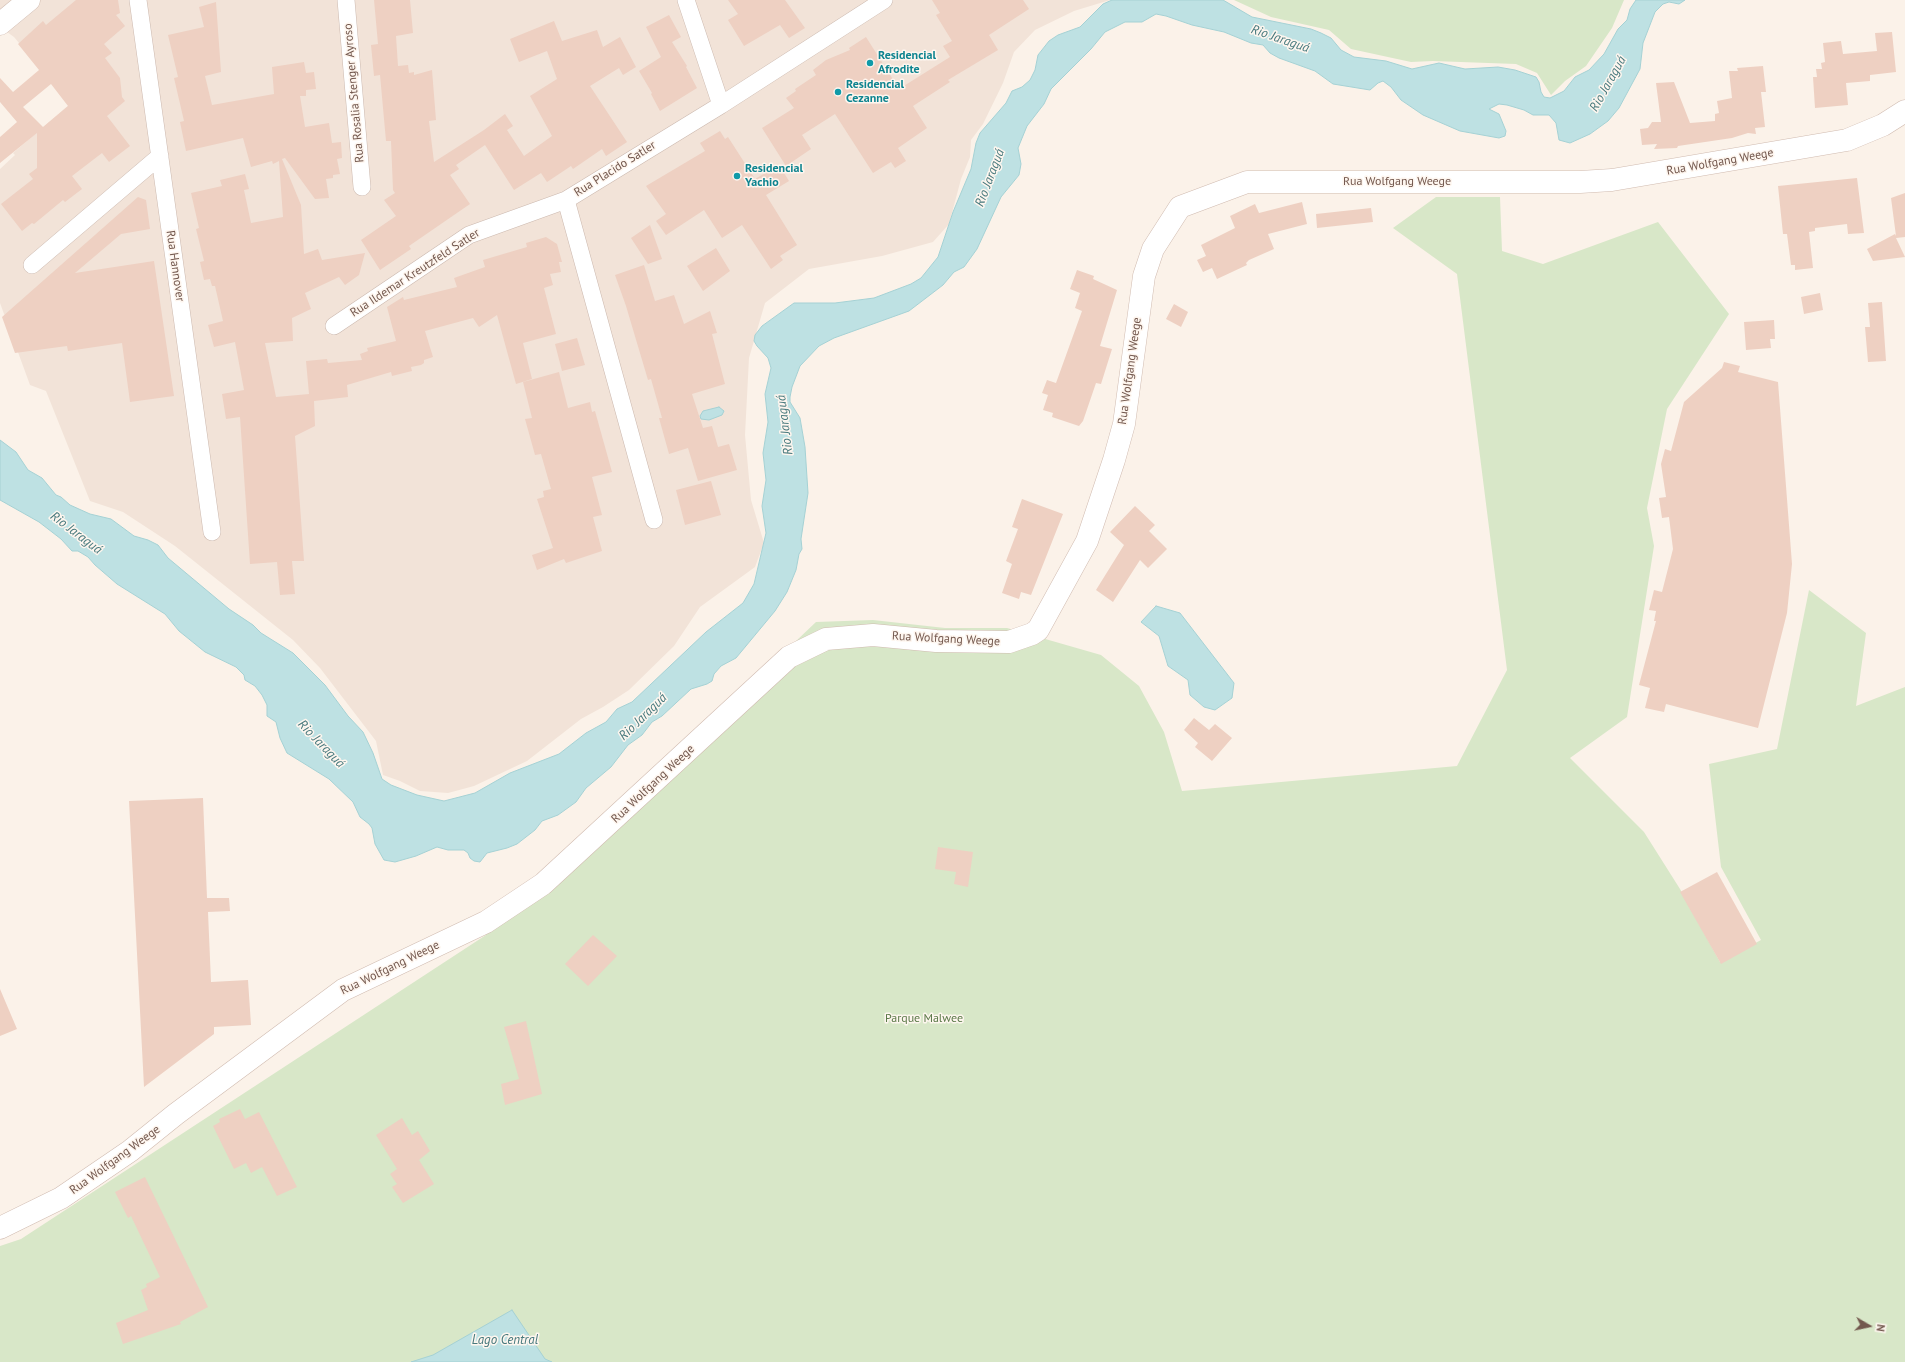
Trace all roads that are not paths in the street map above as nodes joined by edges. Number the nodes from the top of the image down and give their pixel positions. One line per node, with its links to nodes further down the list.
1 (29, 0): 6 (street)
2 (138, 0): 9 (street, Rua Hannover)
3 (346, 0): 10 (street, Rua Rosalia Stenger Ayroso)
4 (686, 0): 7 (street)
5 (884, 0): 7 (street, Rua Placido Satler)
6 (0, 24)
7 (720, 105): 11 (street, Rua Placido Satler)
8 (1905, 111): 16 (street, Rua Wolfgang Weege)
9 (160, 156): 12 (street); 15 (street, Rua Hannover)
10 (362, 187)
11 (566, 200): 13 (street, Rua Ildemar Kreutzfeld Satler); 14 (street, Rua Placido Satler)
12 (32, 265)
13 (334, 326)
14 (654, 520)
15 (212, 532)
16 (0, 1228)

